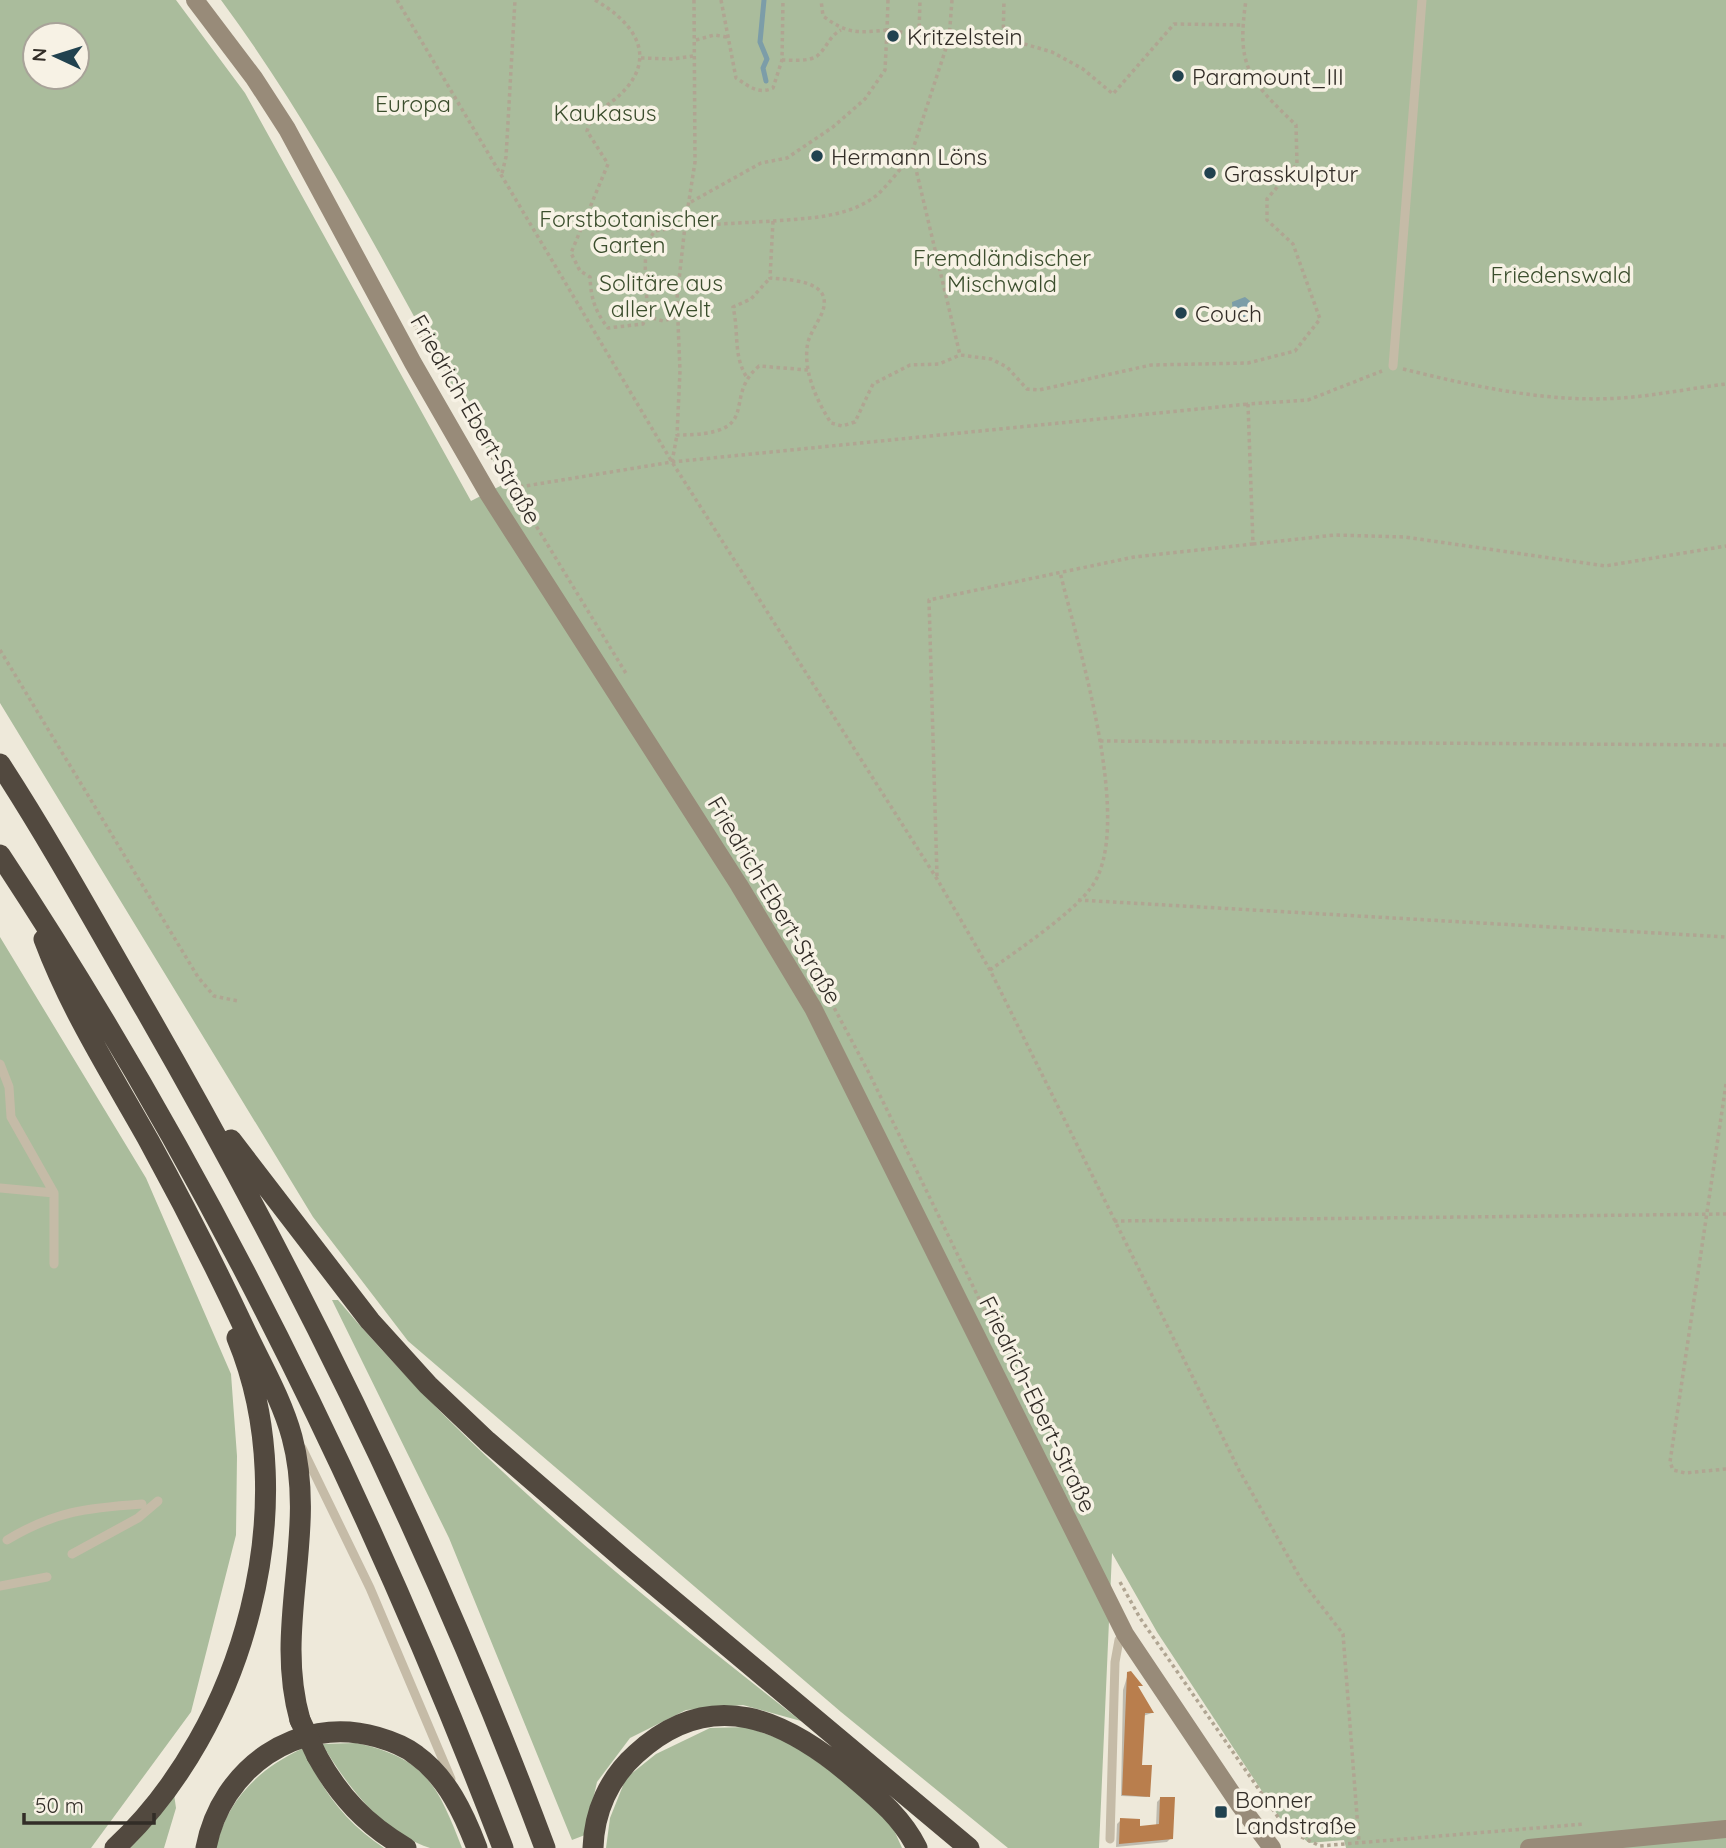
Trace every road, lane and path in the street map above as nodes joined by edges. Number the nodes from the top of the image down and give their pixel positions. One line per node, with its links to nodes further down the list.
1 (195, 0): 42 (main road, Friedrich-Ebert-Straße)
2 (397, 0): 27 (path)
3 (514, 0): 27 (path)
4 (595, 0): 24 (path)
5 (694, 0): 21 (path)
6 (721, 0): 19 (path)
7 (783, 0): 25 (path)
8 (821, 0): 16 (path)
9 (888, 0): 17 (path)
10 (920, 0): 18 (path)
11 (952, 0): 20 (path)
12 (1004, 0): 22 (path)
13 (1246, 0): 15 (path)
14 (1422, 0): 35 (lane)
15 (1242, 25): 22 (path); 34 (path)
16 (842, 30): 17 (path); 25 (path)
17 (887, 30): 18 (path); 28 (path)
18 (919, 34): 20 (path)
19 (727, 37): 21 (path); 25 (path)
20 (949, 39): 22 (path); 26 (path)
21 (695, 40): 23 (path)
22 (1003, 42)
23 (692, 56): 24 (path); 28 (path)
24 (641, 58): 32 (path)
25 (782, 60)
26 (910, 158): 29 (path); 34 (path)
27 (502, 173): 41 (path)
28 (691, 202): 30 (path)
29 (773, 221): 30 (path); 31 (path)
30 (685, 226): 32 (path); 33 (path)
31 (771, 278): 36 (path); 37 (path)
32 (646, 316): 33 (path)
33 (677, 317): 40 (path)
34 (960, 355): 36 (path)
35 (1393, 366): 38 (path); 39 (path)
36 (808, 370): 37 (path)
37 (746, 376): 40 (path)
38 (1726, 384)
39 (1248, 404): 41 (path); 43 (path)
40 (677, 435): 41 (path)
41 (672, 462): 42 (path); 51 (path)
42 (489, 495): 75 (main road, Friedrich-Ebert-Straße)
43 (1252, 544): 44 (path); 45 (path)
44 (1726, 546)
45 (1060, 572): 47 (path); 51 (path)
46 (0, 650): 56 (path)
47 (1100, 741): 48 (path); 53 (path)
48 (1726, 745)
49 (0, 764): 59 (highway)
50 (0, 855): 52 (highway)
51 (937, 879): 55 (path)
52 (29, 898): 62 (highway); 86 (highway)
53 (1078, 900): 54 (path); 55 (path)
54 (1726, 937)
55 (990, 970): 65 (path)
56 (238, 1001)
57 (0, 1064): 61 (lane)
58 (1726, 1084): 64 (path)
59 (193, 1093): 76 (highway); 91 (highway)
60 (0, 1188): 61 (lane)
61 (54, 1193): 66 (lane)
62 (182, 1203): 67 (highway); 82 (highway)
63 (1726, 1214): 64 (path)
64 (1709, 1215): 65 (path); 68 (path)
65 (1114, 1221): 81 (path)
66 (54, 1264)
67 (279, 1402): 78 (lane); 84 (highway, bridge)
68 (1726, 1469)
69 (158, 1501): 72 (lane)
70 (142, 1504): 71 (lane)
71 (7, 1540)
72 (72, 1554)
73 (47, 1577): 74 (lane)
74 (0, 1586)
75 (1125, 1634): 80 (lane); 92 (main road, Friedrich-Ebert-Straße)
76 (528, 1804): 87 (highway); 88 (highway)
77 (1590, 1823): 81 (path)
78 (469, 1827): 83 (highway); 85 (highway)
79 (1726, 1829): 94 (main road)
80 (1110, 1839)
81 (1359, 1842): 93 (path)
82 (115, 1848)
83 (206, 1848)
84 (406, 1848)
85 (477, 1848)
86 (503, 1848)
87 (545, 1848)
88 (554, 1848)
89 (593, 1848): 90 (highway)
90 (917, 1848)
91 (969, 1848)
92 (1272, 1848)
93 (1320, 1848)
94 (1530, 1848)

